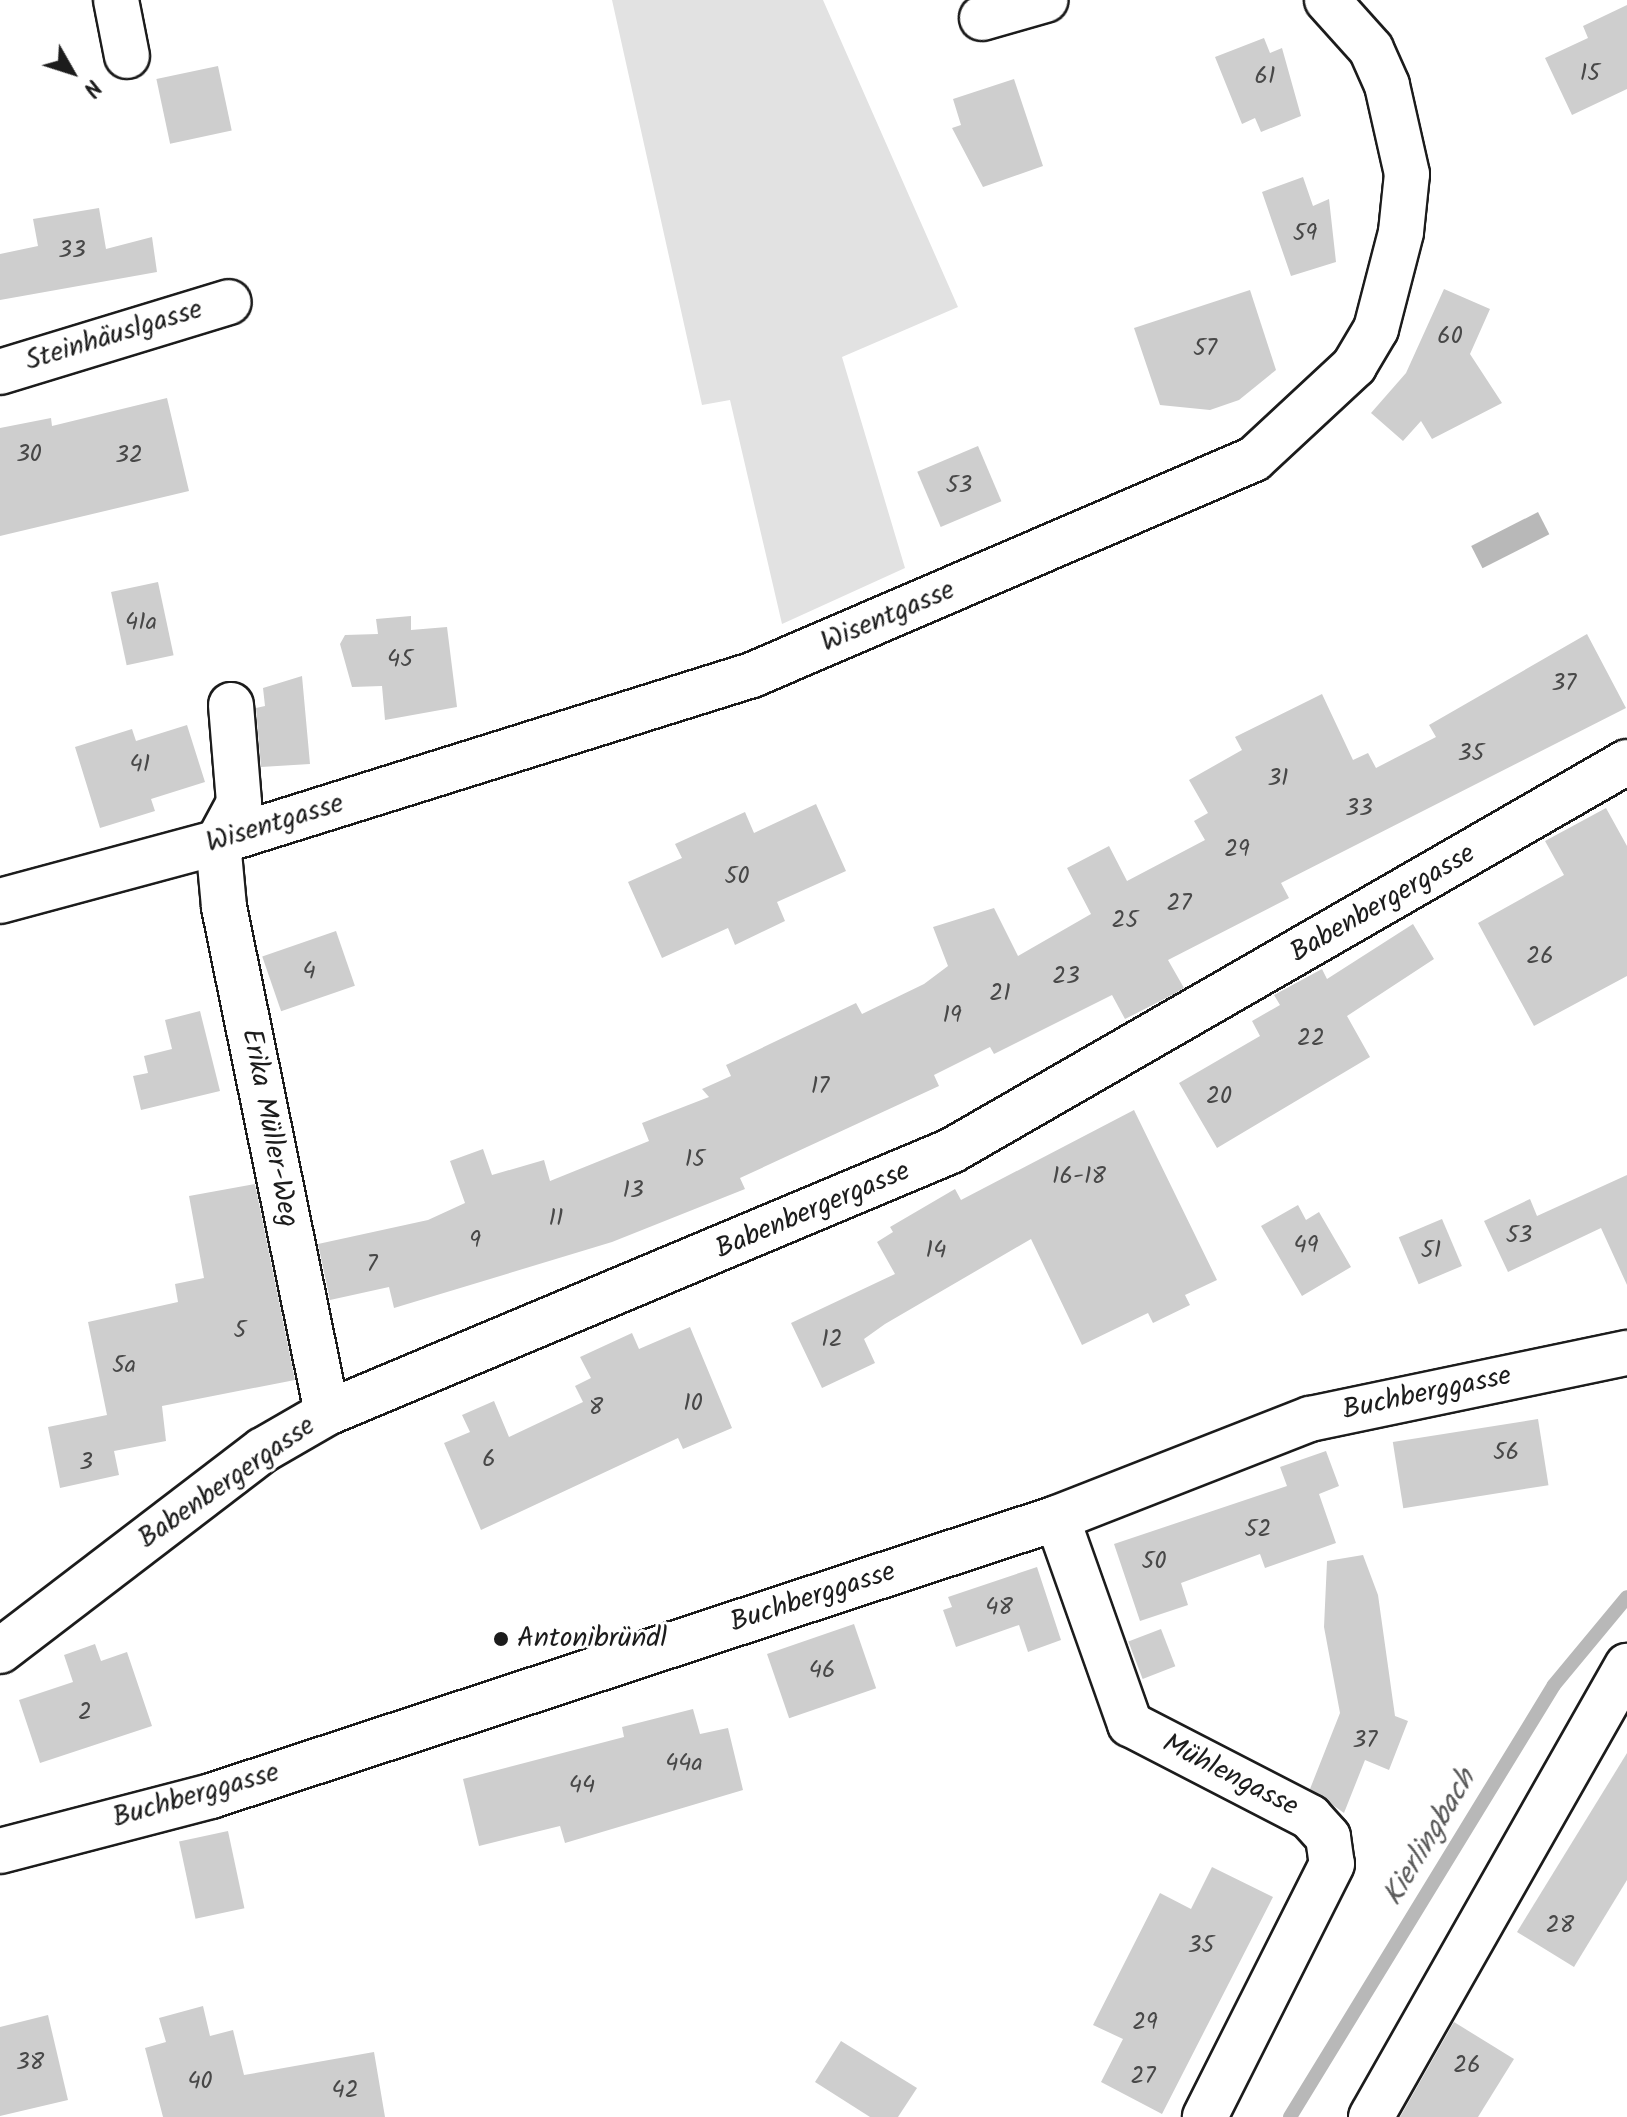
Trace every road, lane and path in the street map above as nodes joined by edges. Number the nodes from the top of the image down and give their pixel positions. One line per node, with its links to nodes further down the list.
1 (116, 0): 5 (street)
2 (1045, 0): 4 (street)
3 (1327, 0): 10 (street, Wisentgasse)
4 (982, 18)
5 (127, 56)
6 (229, 302): 7 (street, Steinhäuslgasse)
7 (0, 372)
8 (231, 705): 10 (street)
9 (1627, 762): 13 (street, Babenbergergasse)
10 (218, 842): 11 (street, Wisentgasse); 13 (street, Erika Müller-Weg)
11 (0, 901)
12 (1627, 1353): 14 (street, Buchberggasse)
13 (327, 1413): 15 (street, Babenbergergasse)
14 (1057, 1518): 17 (street, Buchberggasse); 18 (street, Mühlengasse)
15 (0, 1651)
16 (1627, 1666): 19 (street)
17 (0, 1851)
18 (1205, 2117)
19 (1371, 2117)

